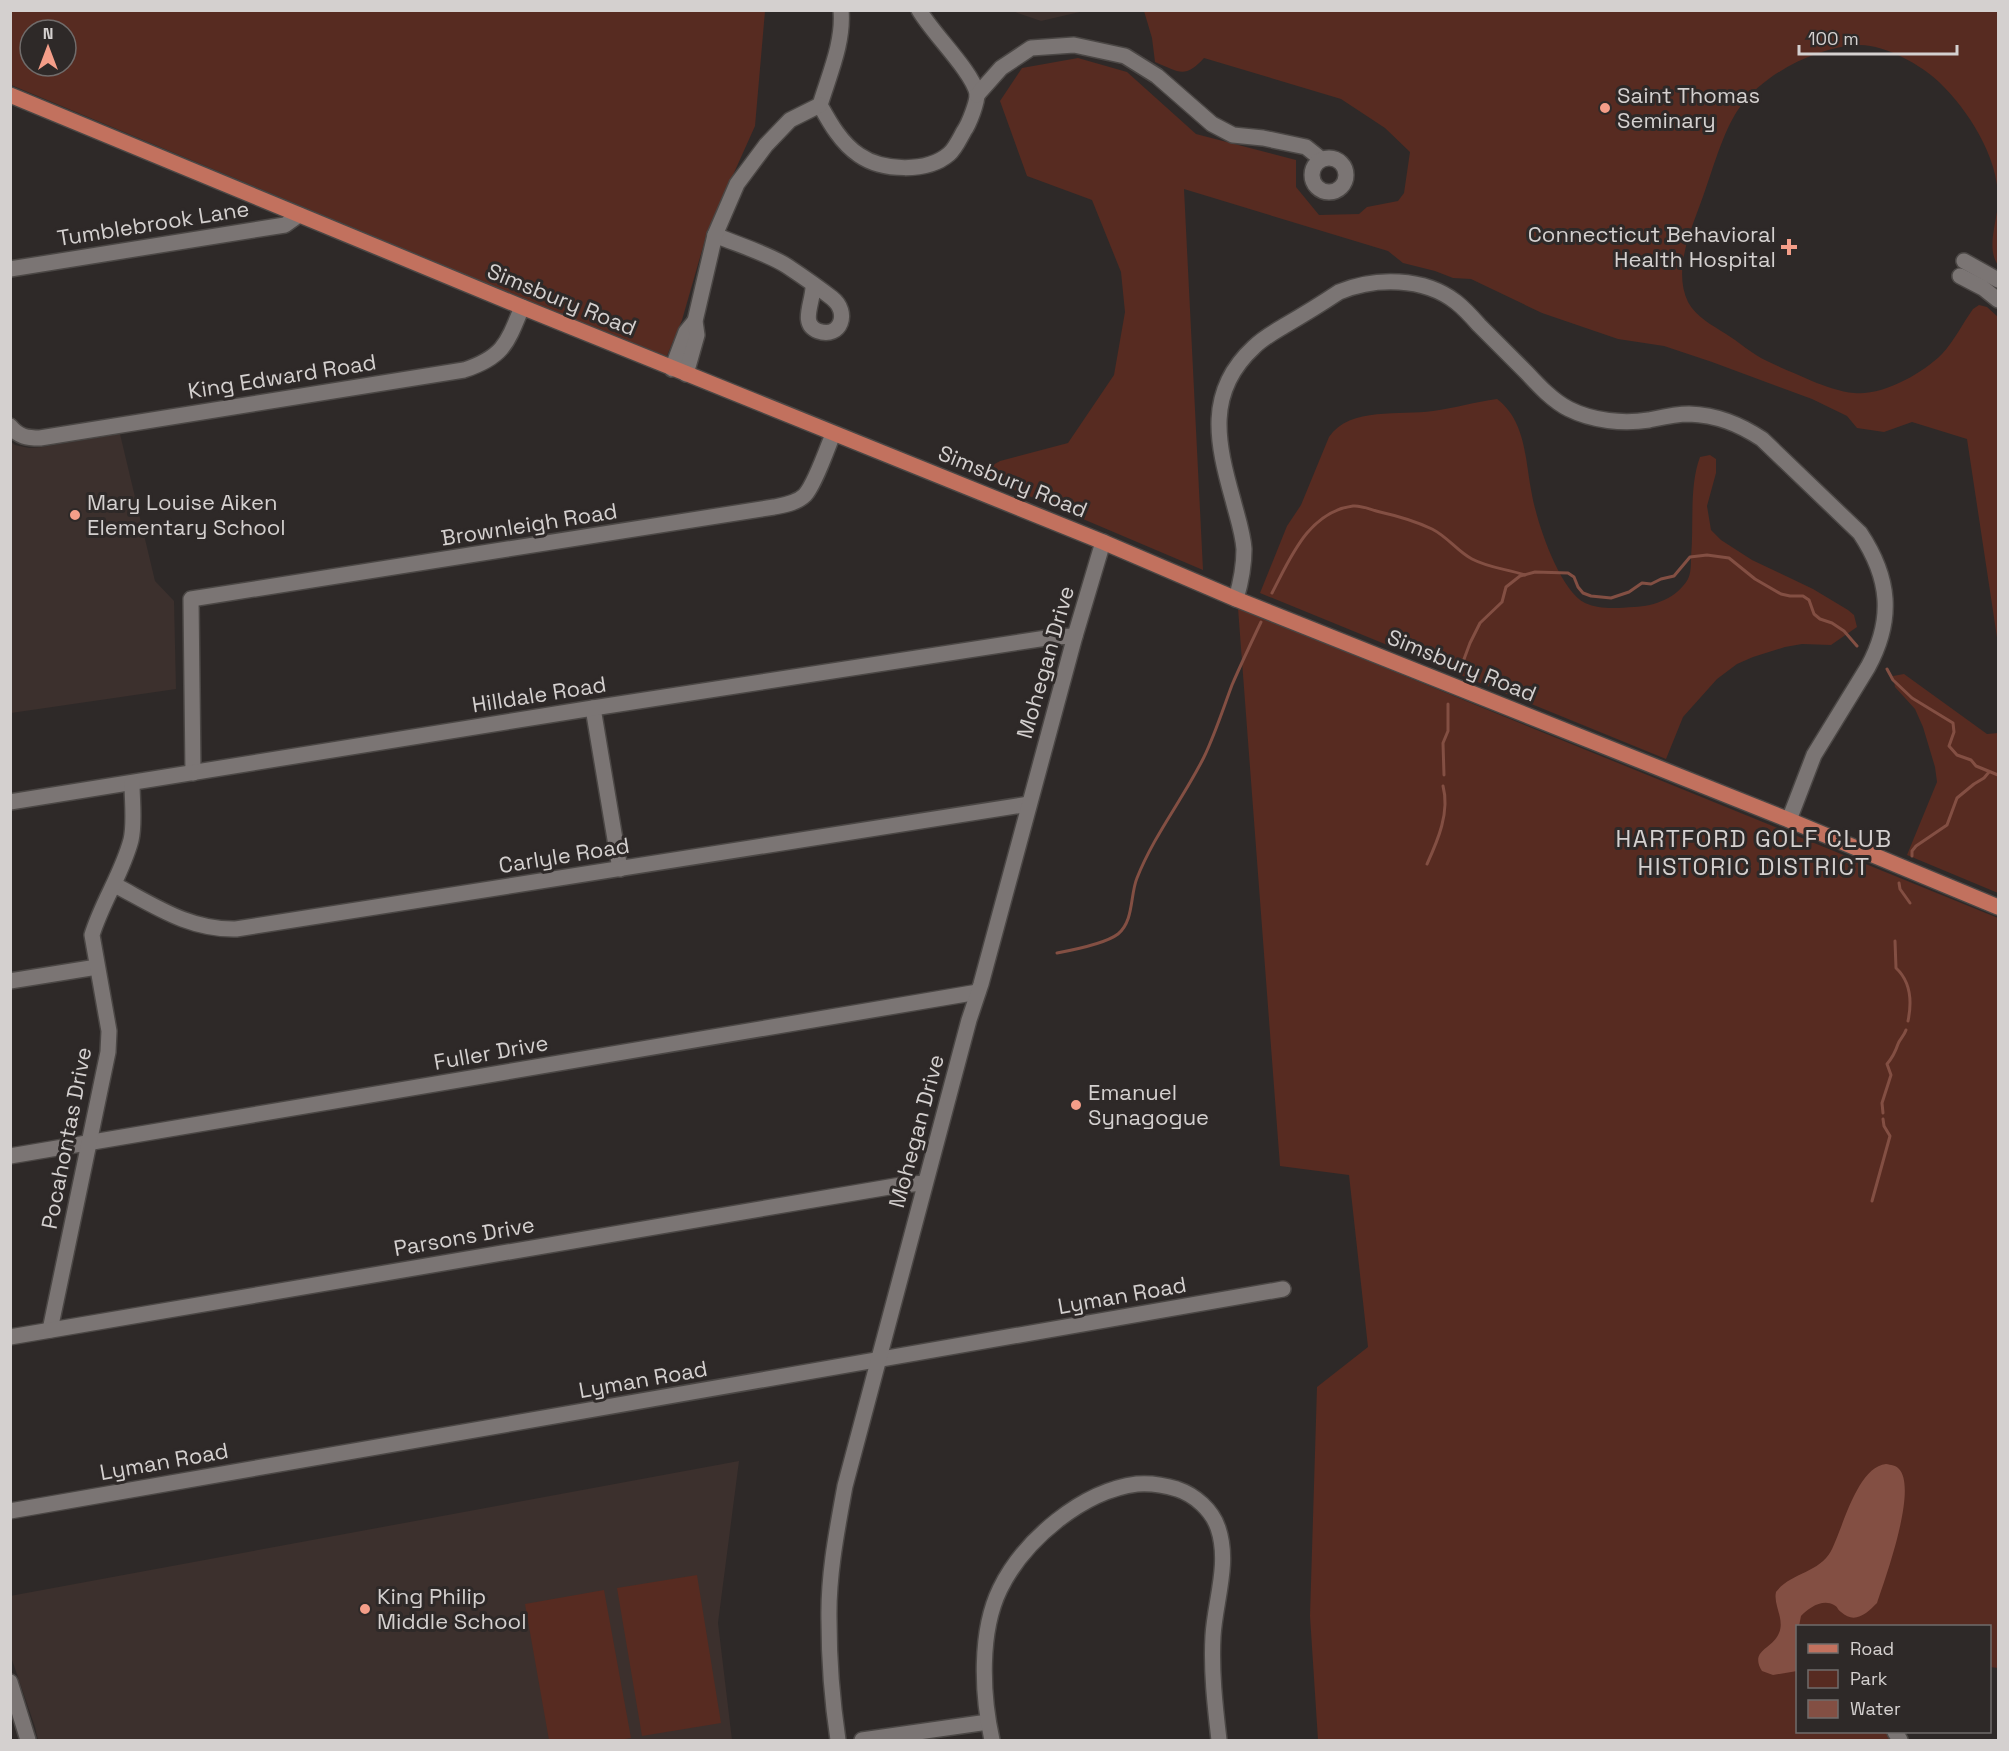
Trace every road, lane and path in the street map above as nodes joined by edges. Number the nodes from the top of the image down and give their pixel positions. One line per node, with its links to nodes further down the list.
1 (841, 10): 5 (street)
2 (919, 10): 4 (street)
3 (10, 95): 7 (main road, Simsbury Road)
4 (977, 95): 5 (street); 6 (street)
5 (820, 105): 8 (street)
6 (1321, 159)
7 (299, 215): 9 (street, Tumblebrook Lane); 13 (main road, Simsbury Road)
8 (715, 236): 11 (street); 14 (street)
9 (10, 269)
10 (1998, 280): 12 (street)
11 (813, 285)
12 (1998, 300)
13 (522, 308): 14 (main road, Simsbury Road); 15 (street, King Edward Road)
14 (679, 372): 16 (main road, Simsbury Road)
15 (15, 431)
16 (833, 434): 17 (main road, Simsbury Road); 21 (street, Brownleigh Road)
17 (1103, 542): 18 (main road, Simsbury Road); 19 (street, Mohegan Drive)
18 (1236, 599): 25 (main road, Simsbury Road); 25 (street)
19 (1075, 636): 20 (street, Hilldale Road); 24 (street, Mohegan Drive)
20 (593, 708): 21 (street, Hilldale Road); 26 (street)
21 (193, 773): 22 (street, Hilldale Road)
22 (132, 783): 23 (street, Hilldale Road); 27 (street, Pocahontas Drive)
23 (10, 802)
24 (1029, 804): 26 (street, Carlyle Road); 31 (street, Mohegan Drive)
25 (1788, 820): 28 (main road, Simsbury Road)
26 (620, 869): 27 (street, Carlyle Road)
27 (115, 885): 29 (street, Pocahontas Drive)
28 (1998, 907)
29 (97, 967): 30 (street); 32 (street, Pocahontas Drive)
30 (10, 981)
31 (978, 992): 32 (street, Fuller Drive); 34 (street, Mohegan Drive)
32 (90, 1142): 33 (street, Fuller Drive); 36 (street, Pocahontas Drive)
33 (10, 1156)
34 (926, 1183): 36 (street, Parsons Drive); 38 (street, Mohegan Drive)
35 (1283, 1289): 38 (street, Lyman Road)
36 (50, 1330): 37 (street, Parsons Drive)
37 (10, 1336)
38 (877, 1361): 39 (street, Lyman Road); 43 (street, Mohegan Drive)
39 (10, 1511)
40 (10, 1683): 42 (street)
41 (988, 1722): 44 (street); 45 (street); 46 (street)
42 (28, 1740)
43 (838, 1740)
44 (862, 1740)
45 (992, 1740)
46 (1219, 1740)

